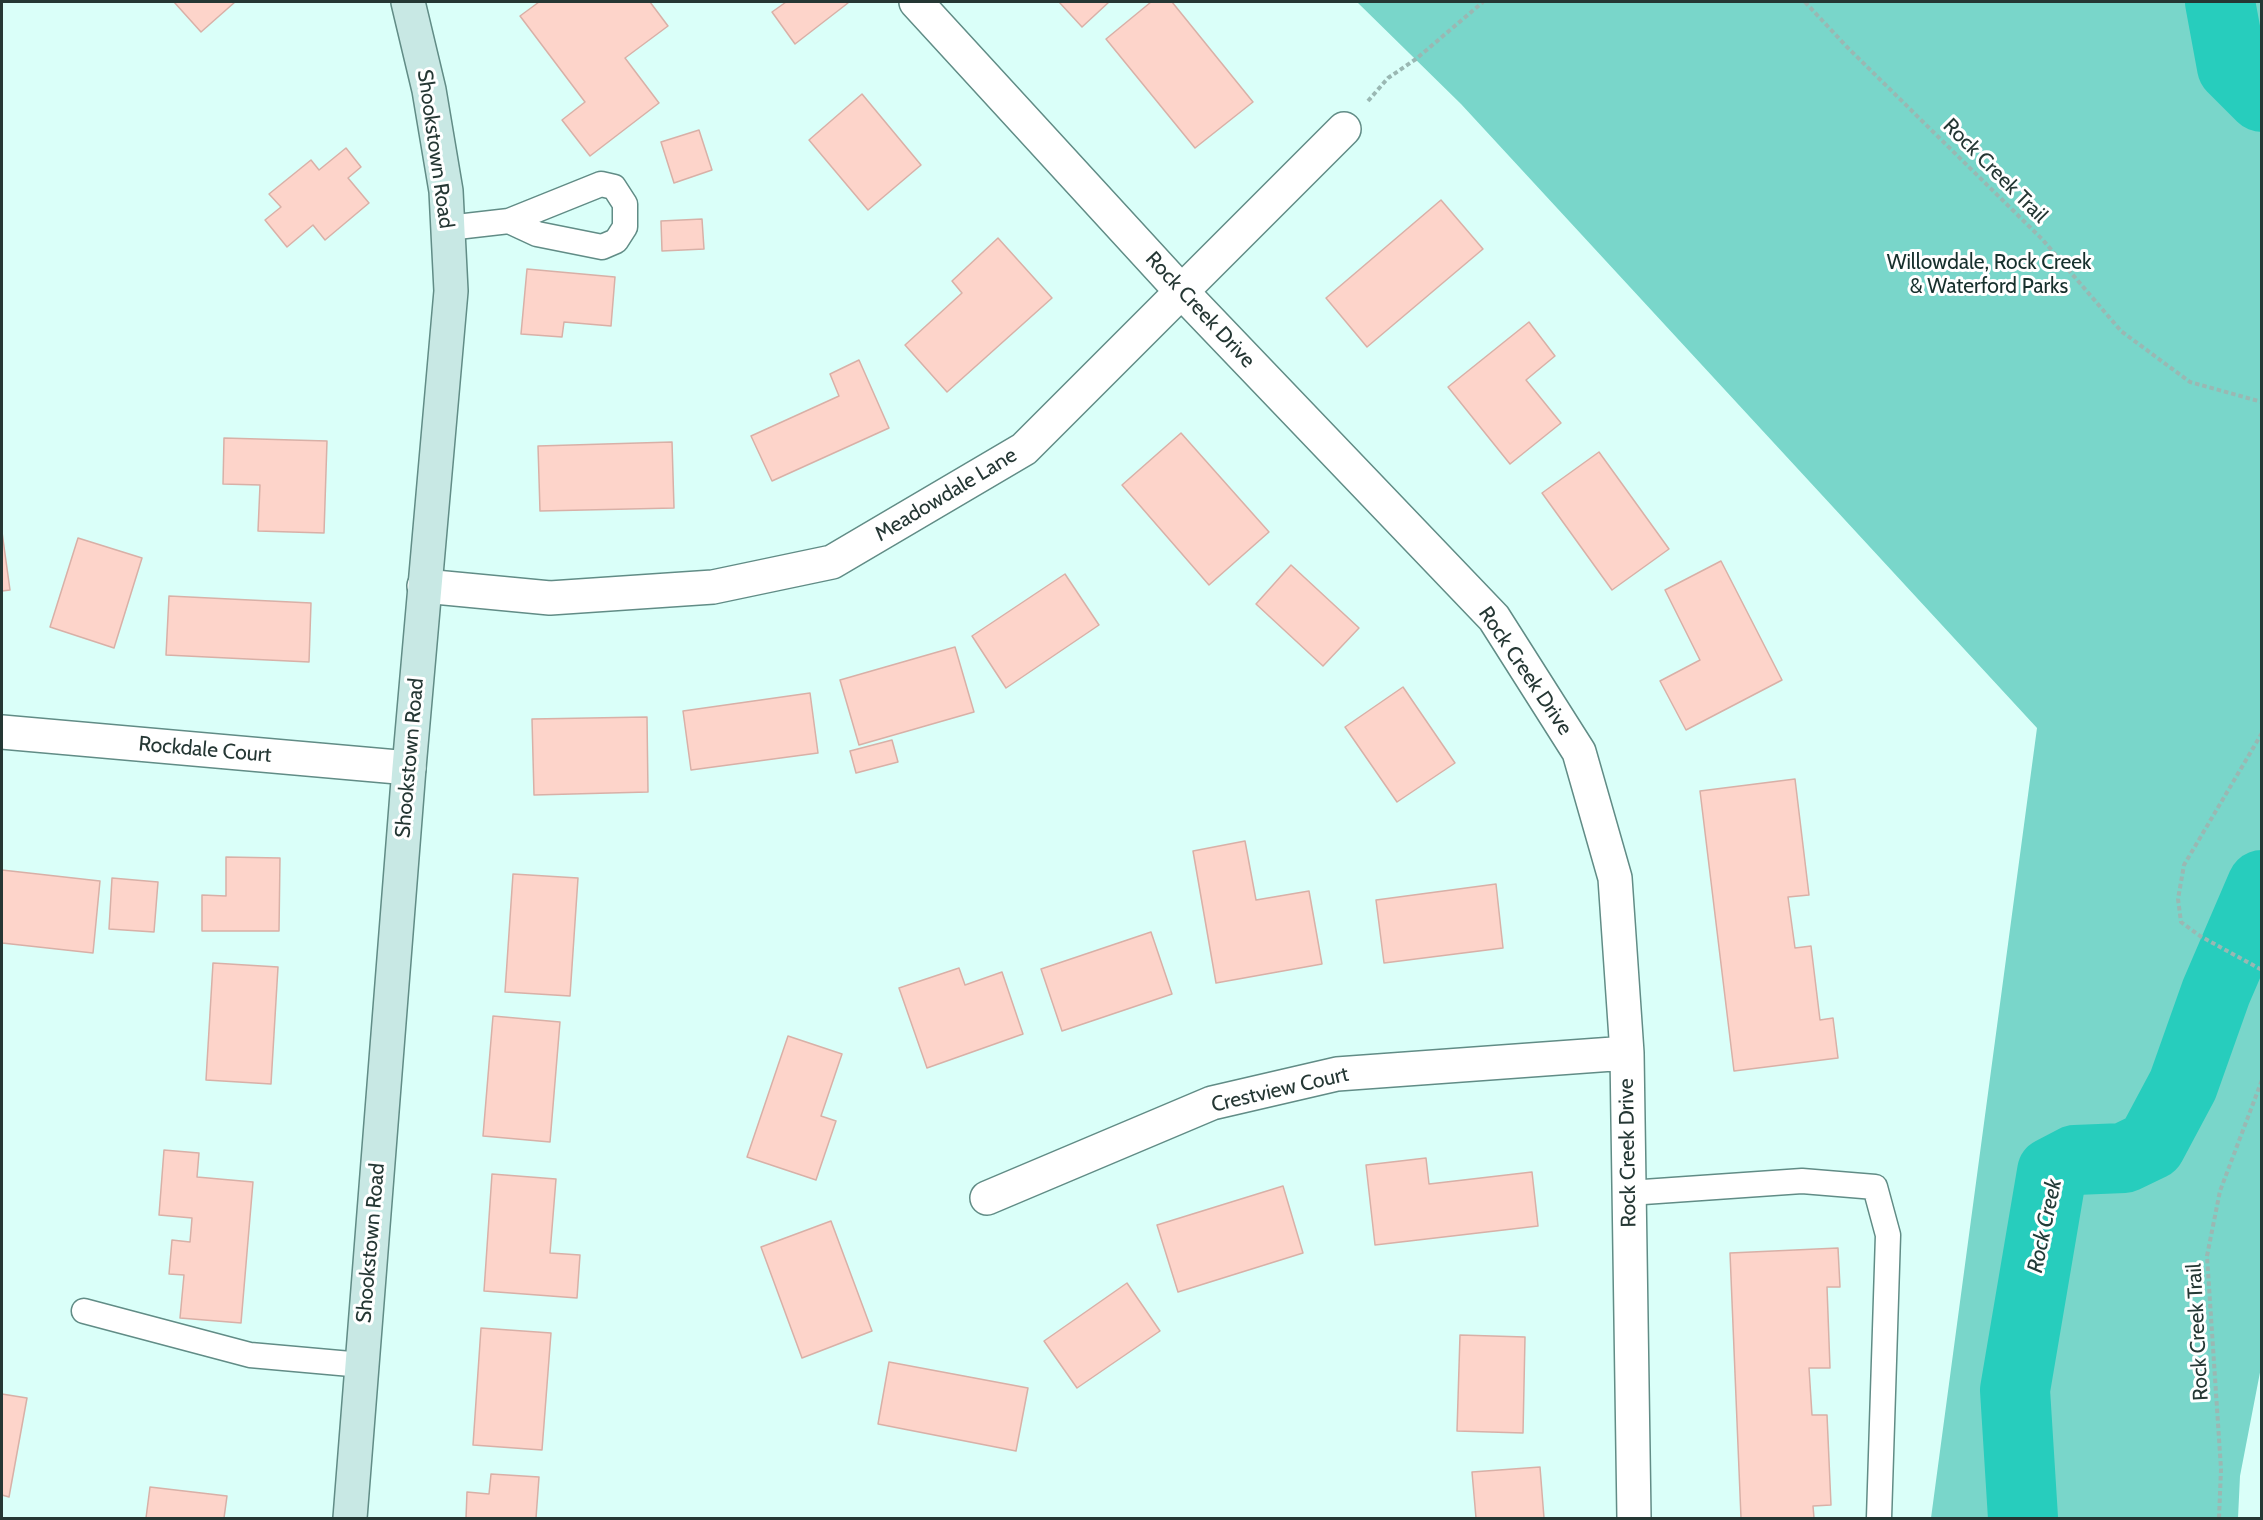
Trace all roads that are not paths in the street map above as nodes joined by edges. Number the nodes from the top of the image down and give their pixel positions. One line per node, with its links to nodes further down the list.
1 (408, 2): 5 (street, Shookstown Road)
2 (916, 2): 6 (street, Rock Creek Drive)
3 (1344, 129): 6 (street, Meadowdale Lane)
4 (509, 221): 5 (lane)
5 (448, 228): 7 (street, Shookstown Road)
6 (1182, 292): 7 (street, Meadowdale Lane); 10 (street, Rock Creek Drive)
7 (424, 586): 9 (street, Shookstown Road)
8 (2, 732): 9 (street, Rockdale Court)
9 (409, 768): 14 (street, Shookstown Road)
10 (1627, 1053): 11 (street, Rock Creek Drive); 12 (street, Crestview Court)
11 (1629, 1193): 16 (street, Rock Creek Drive); 17 (lane)
12 (987, 1198)
13 (84, 1311): 14 (lane)
14 (362, 1365): 15 (street, Shookstown Road)
15 (350, 1518)
16 (1634, 1518)
17 (1880, 1518)

